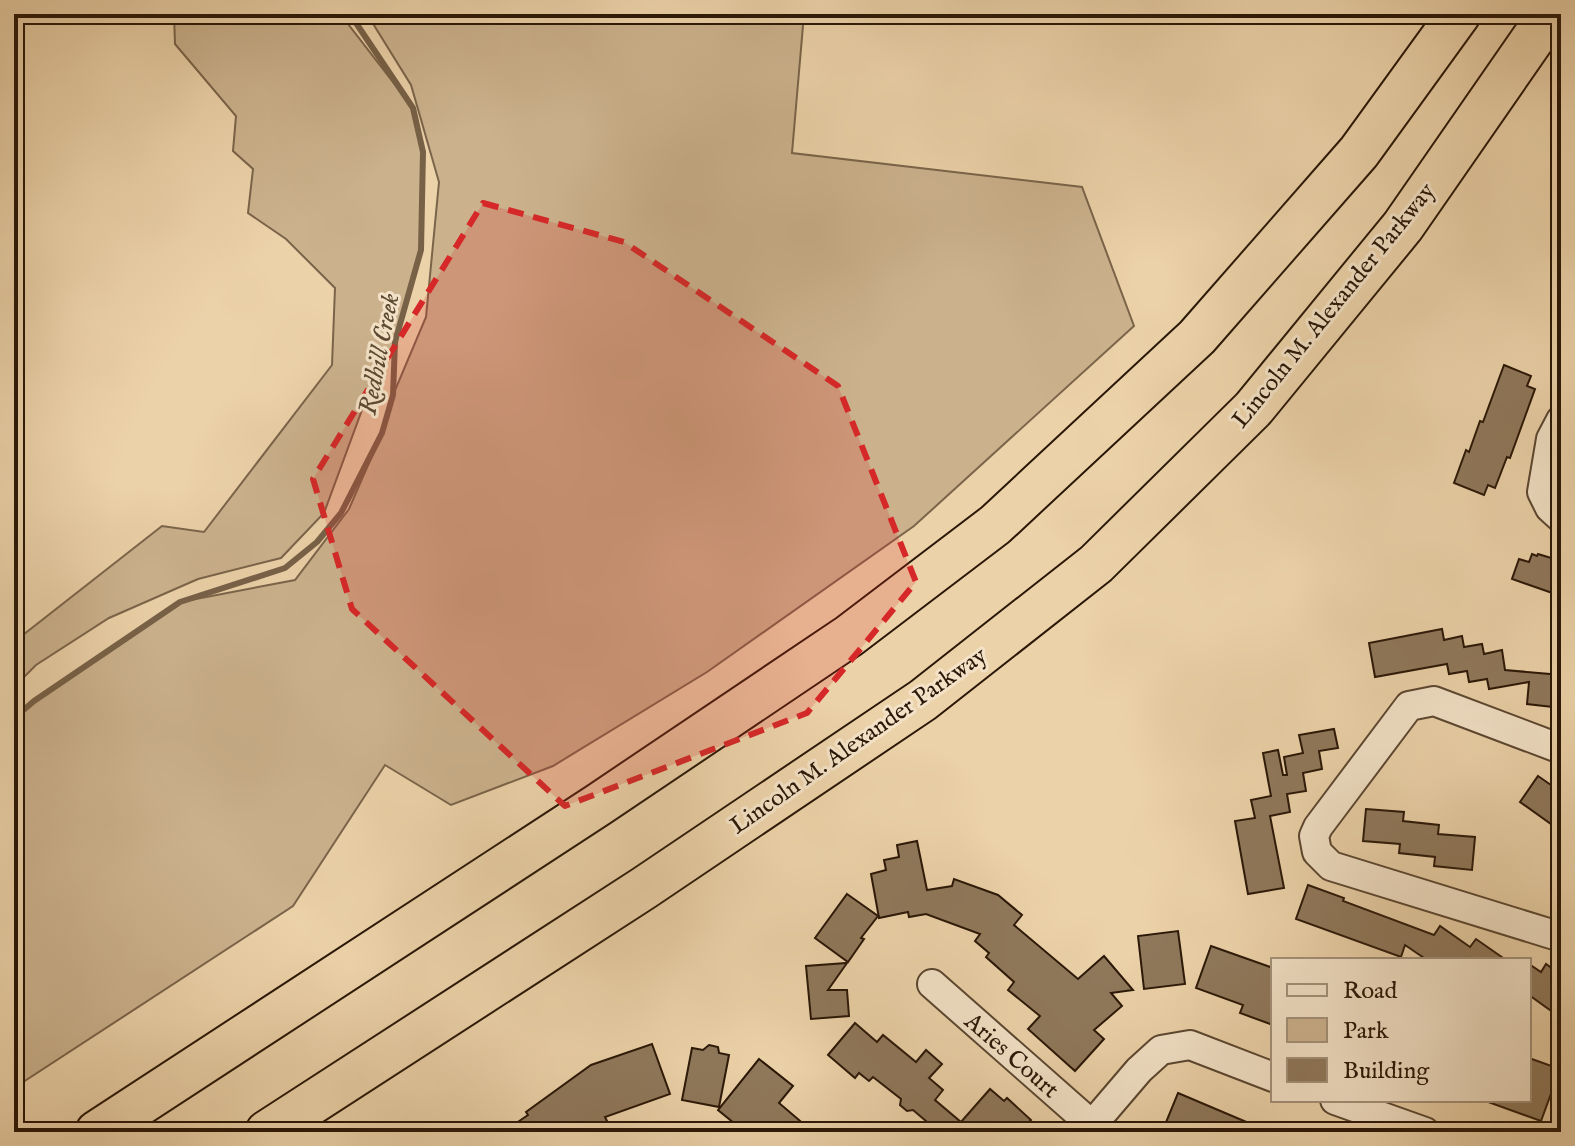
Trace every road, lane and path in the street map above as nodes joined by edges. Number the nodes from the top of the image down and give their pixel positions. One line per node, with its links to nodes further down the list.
1 (1459, 14): 12 (highway)
2 (1550, 14): 13 (highway, Lincoln M. Alexander Parkway)
3 (1561, 420): 4 (street)
4 (1561, 518)
5 (1561, 749): 6 (street)
6 (1561, 937)
7 (932, 984): 11 (street, Aries Court)
8 (1271, 1076): 11 (street)
9 (1339, 1102): 10 (street)
10 (1386, 1126): 14 (street)
11 (1089, 1128)
12 (97, 1132)
13 (267, 1132)
14 (1425, 1132)

